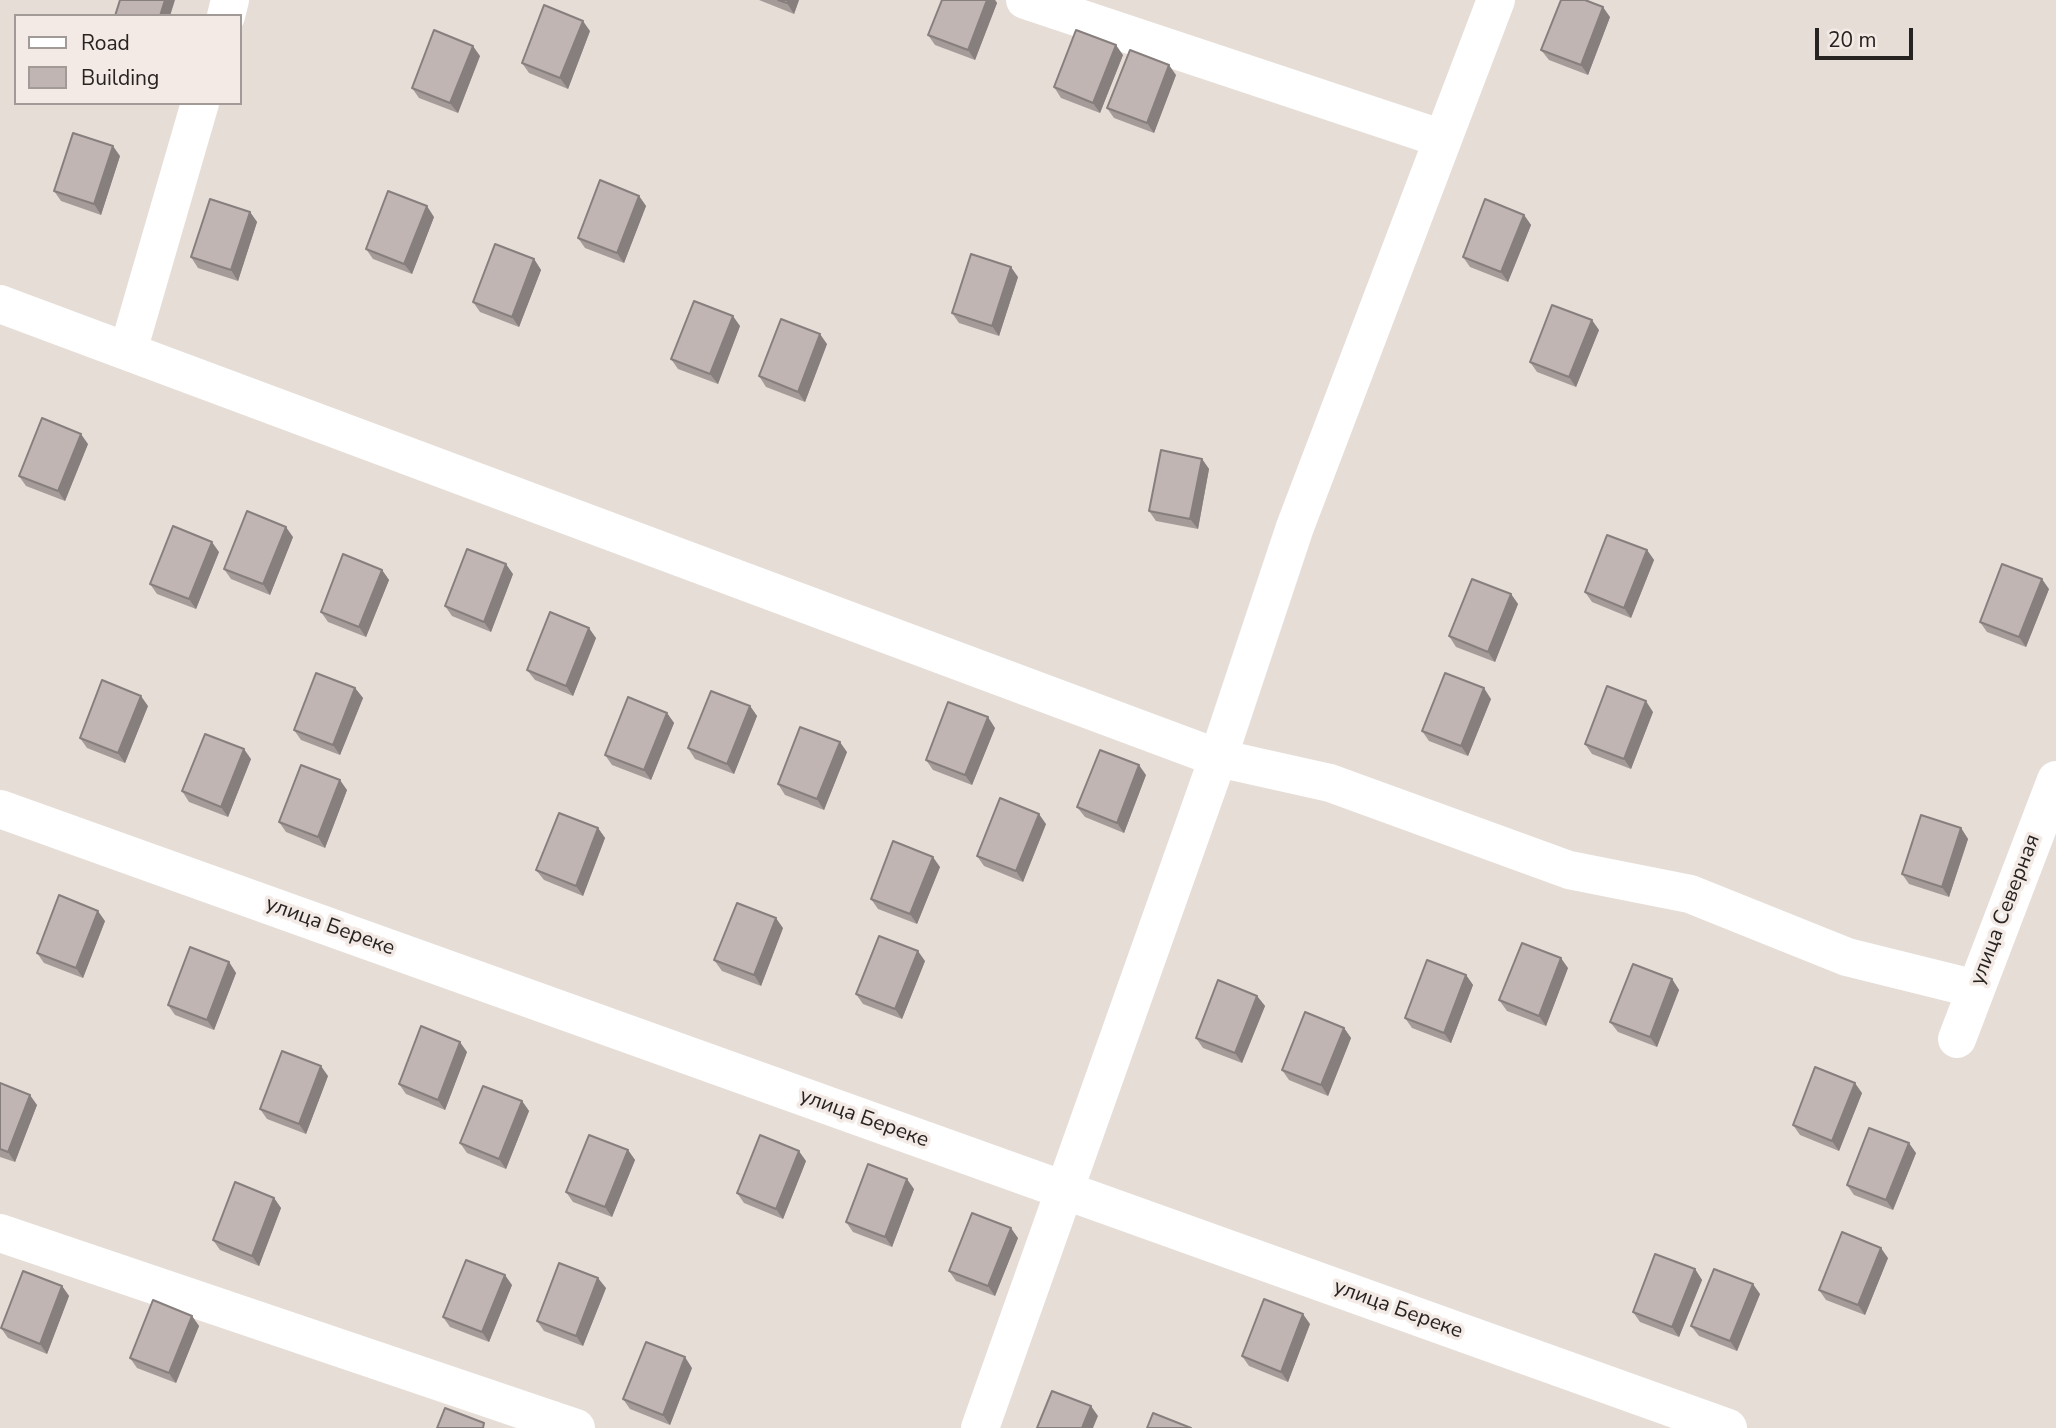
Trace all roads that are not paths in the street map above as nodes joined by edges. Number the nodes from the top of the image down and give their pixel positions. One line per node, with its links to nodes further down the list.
1 (1026, 0): 4 (street)
2 (1496, 0): 4 (street)
3 (199, 105): 6 (street)
4 (1443, 139): 7 (street)
5 (0, 304): 6 (street)
6 (128, 351): 7 (street)
7 (1218, 758): 10 (street); 12 (street)
8 (2056, 780): 10 (street, улица Северная)
9 (0, 809): 12 (street, улица Береке)
10 (1976, 989): 11 (street, улица Северная)
11 (1957, 1040)
12 (1064, 1190): 15 (street); 16 (street, улица Береке)
13 (0, 1233): 14 (street)
14 (576, 1428)
15 (980, 1428)
16 (1728, 1428)

